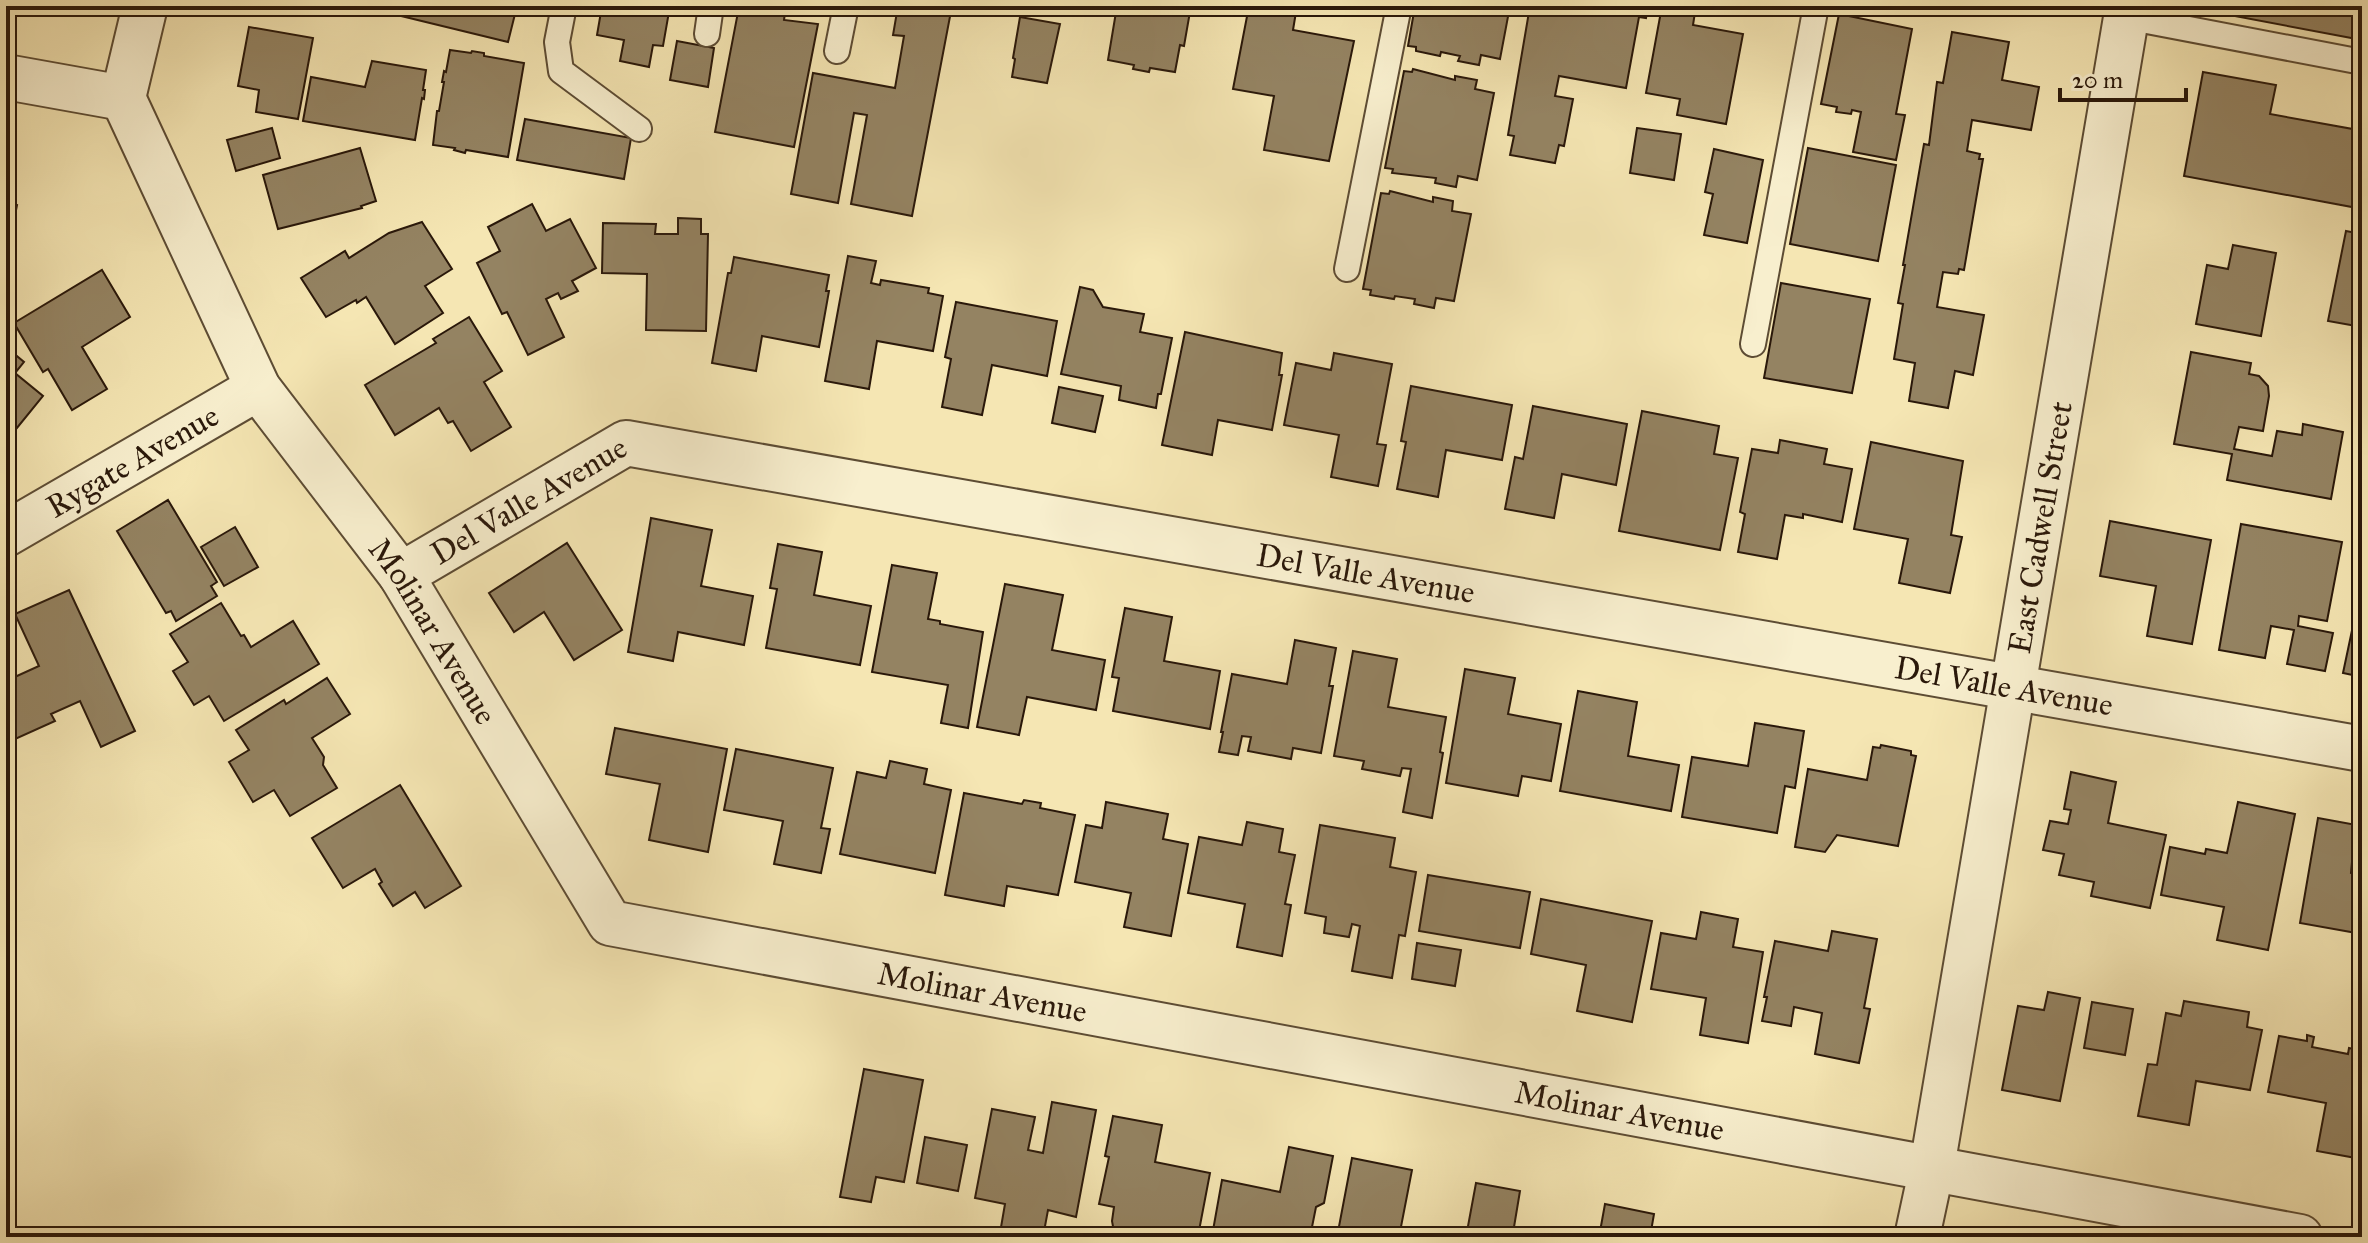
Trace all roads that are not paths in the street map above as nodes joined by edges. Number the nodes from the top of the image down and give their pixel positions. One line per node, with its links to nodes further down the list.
1 (145, 6): 12 (street)
2 (564, 6): 13 (lane)
3 (711, 6): 8 (lane)
4 (846, 6): 9 (lane)
5 (1399, 6): 14 (lane)
6 (1816, 6): 15 (lane)
7 (2127, 12): 10 (lane); 19 (street, East Cadwell Street)
8 (707, 34)
9 (837, 51)
10 (2362, 62)
11 (6, 77): 12 (street)
12 (123, 98): 16 (street, Molinar Avenue)
13 (639, 129)
14 (1347, 269)
15 (1753, 344)
16 (258, 388): 17 (street, Rygate Avenue); 18 (street, Molinar Avenue)
17 (6, 534)
18 (401, 575): 19 (street, Del Valle Avenue); 21 (street, Molinar Avenue)
19 (2011, 689): 20 (street, Del Valle Avenue); 21 (street, East Cadwell Street)
20 (2362, 749)
21 (1932, 1167): 22 (street, East Cadwell Street); 23 (street, Molinar Avenue)
22 (1917, 1237)
23 (2300, 1237)

